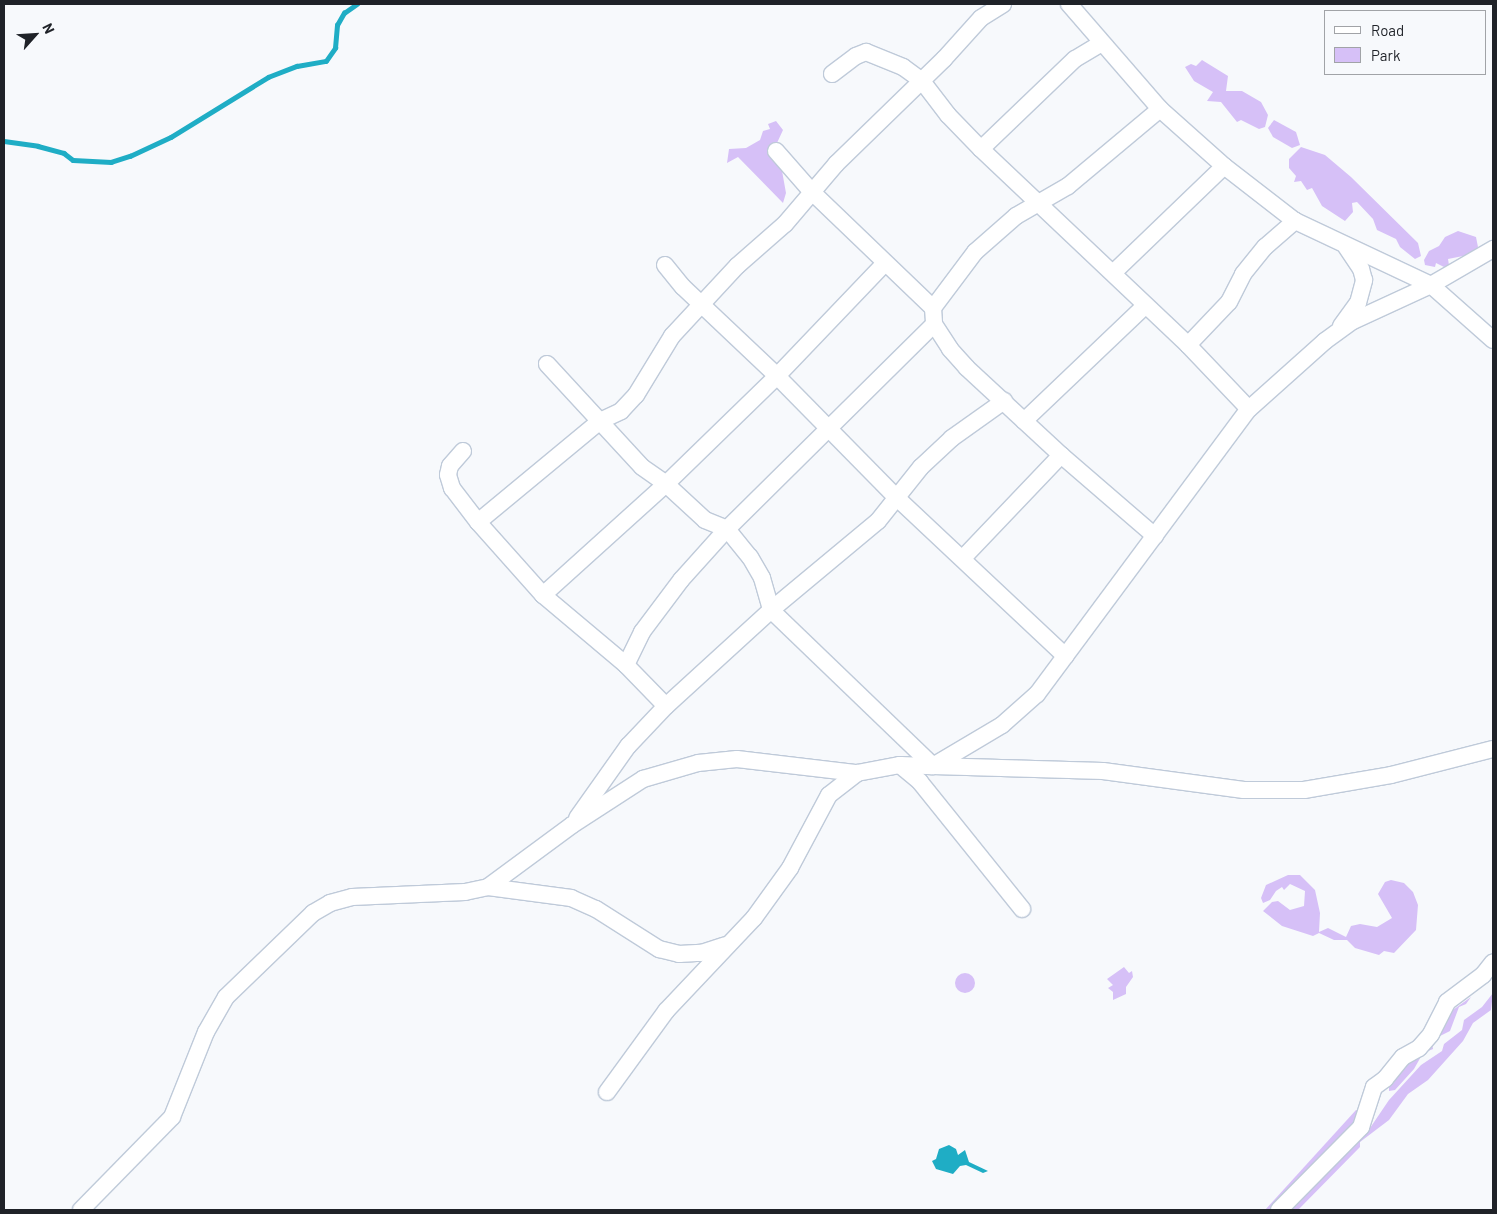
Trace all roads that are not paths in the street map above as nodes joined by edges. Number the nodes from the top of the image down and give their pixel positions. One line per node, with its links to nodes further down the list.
1 (1003, 4): 5 (street)
2 (1069, 4): 3 (street)
3 (1102, 43): 6 (street); 7 (street)
4 (832, 74): 5 (street)
5 (922, 81): 7 (street); 10 (street)
6 (1160, 109): 9 (street); 11 (street)
7 (981, 149): 11 (street)
8 (776, 151): 10 (street)
9 (1224, 166): 12 (street); 17 (street)
10 (811, 191): 15 (street); 19 (street)
11 (1039, 204): 17 (street); 21 (street)
12 (1295, 221): 13 (street); 24 (street)
13 (1345, 246): 18 (street); 22 (street)
14 (1493, 249): 18 (street)
15 (885, 263): 21 (street); 26 (street)
16 (665, 265): 19 (street)
17 (1113, 273): 20 (street)
18 (1431, 285): 22 (street); 23 (street)
19 (704, 305): 26 (street); 29 (street)
20 (1146, 305): 24 (street); 30 (street)
21 (933, 316): 27 (street); 31 (street)
22 (1335, 334): 28 (street)
23 (1493, 340)
24 (1188, 345): 28 (street)
25 (546, 364): 29 (street)
26 (777, 376): 31 (street); 34 (street)
27 (1004, 401): 30 (street); 35 (street)
28 (1249, 409): 38 (street)
29 (600, 421): 34 (street); 36 (street)
30 (1024, 421): 33 (street)
31 (828, 429): 35 (street); 37 (street)
32 (462, 451): 36 (street)
33 (1061, 456): 38 (street); 39 (street)
34 (666, 484): 37 (street); 40 (street)
35 (897, 498): 39 (street); 41 (street)
36 (478, 522): 40 (street)
37 (727, 529): 41 (street); 43 (street)
38 (1155, 536): 42 (street)
39 (963, 558): 42 (street)
40 (543, 595): 43 (street)
41 (772, 610): 44 (street); 47 (street)
42 (1065, 656): 47 (street)
43 (626, 665): 44 (street)
44 (666, 706): 49 (street)
45 (1493, 750): 47 (street)
46 (900, 765): 47 (street); 48 (street); 51 (street)
47 (933, 766)
48 (857, 773): 49 (street); 52 (street)
49 (572, 825): 50 (street)
50 (488, 887): 52 (street); 55 (street)
51 (1022, 908)
52 (727, 945): 54 (street)
53 (1493, 962): 56 (street)
54 (607, 1092)
55 (81, 1210)
56 (1279, 1210)

